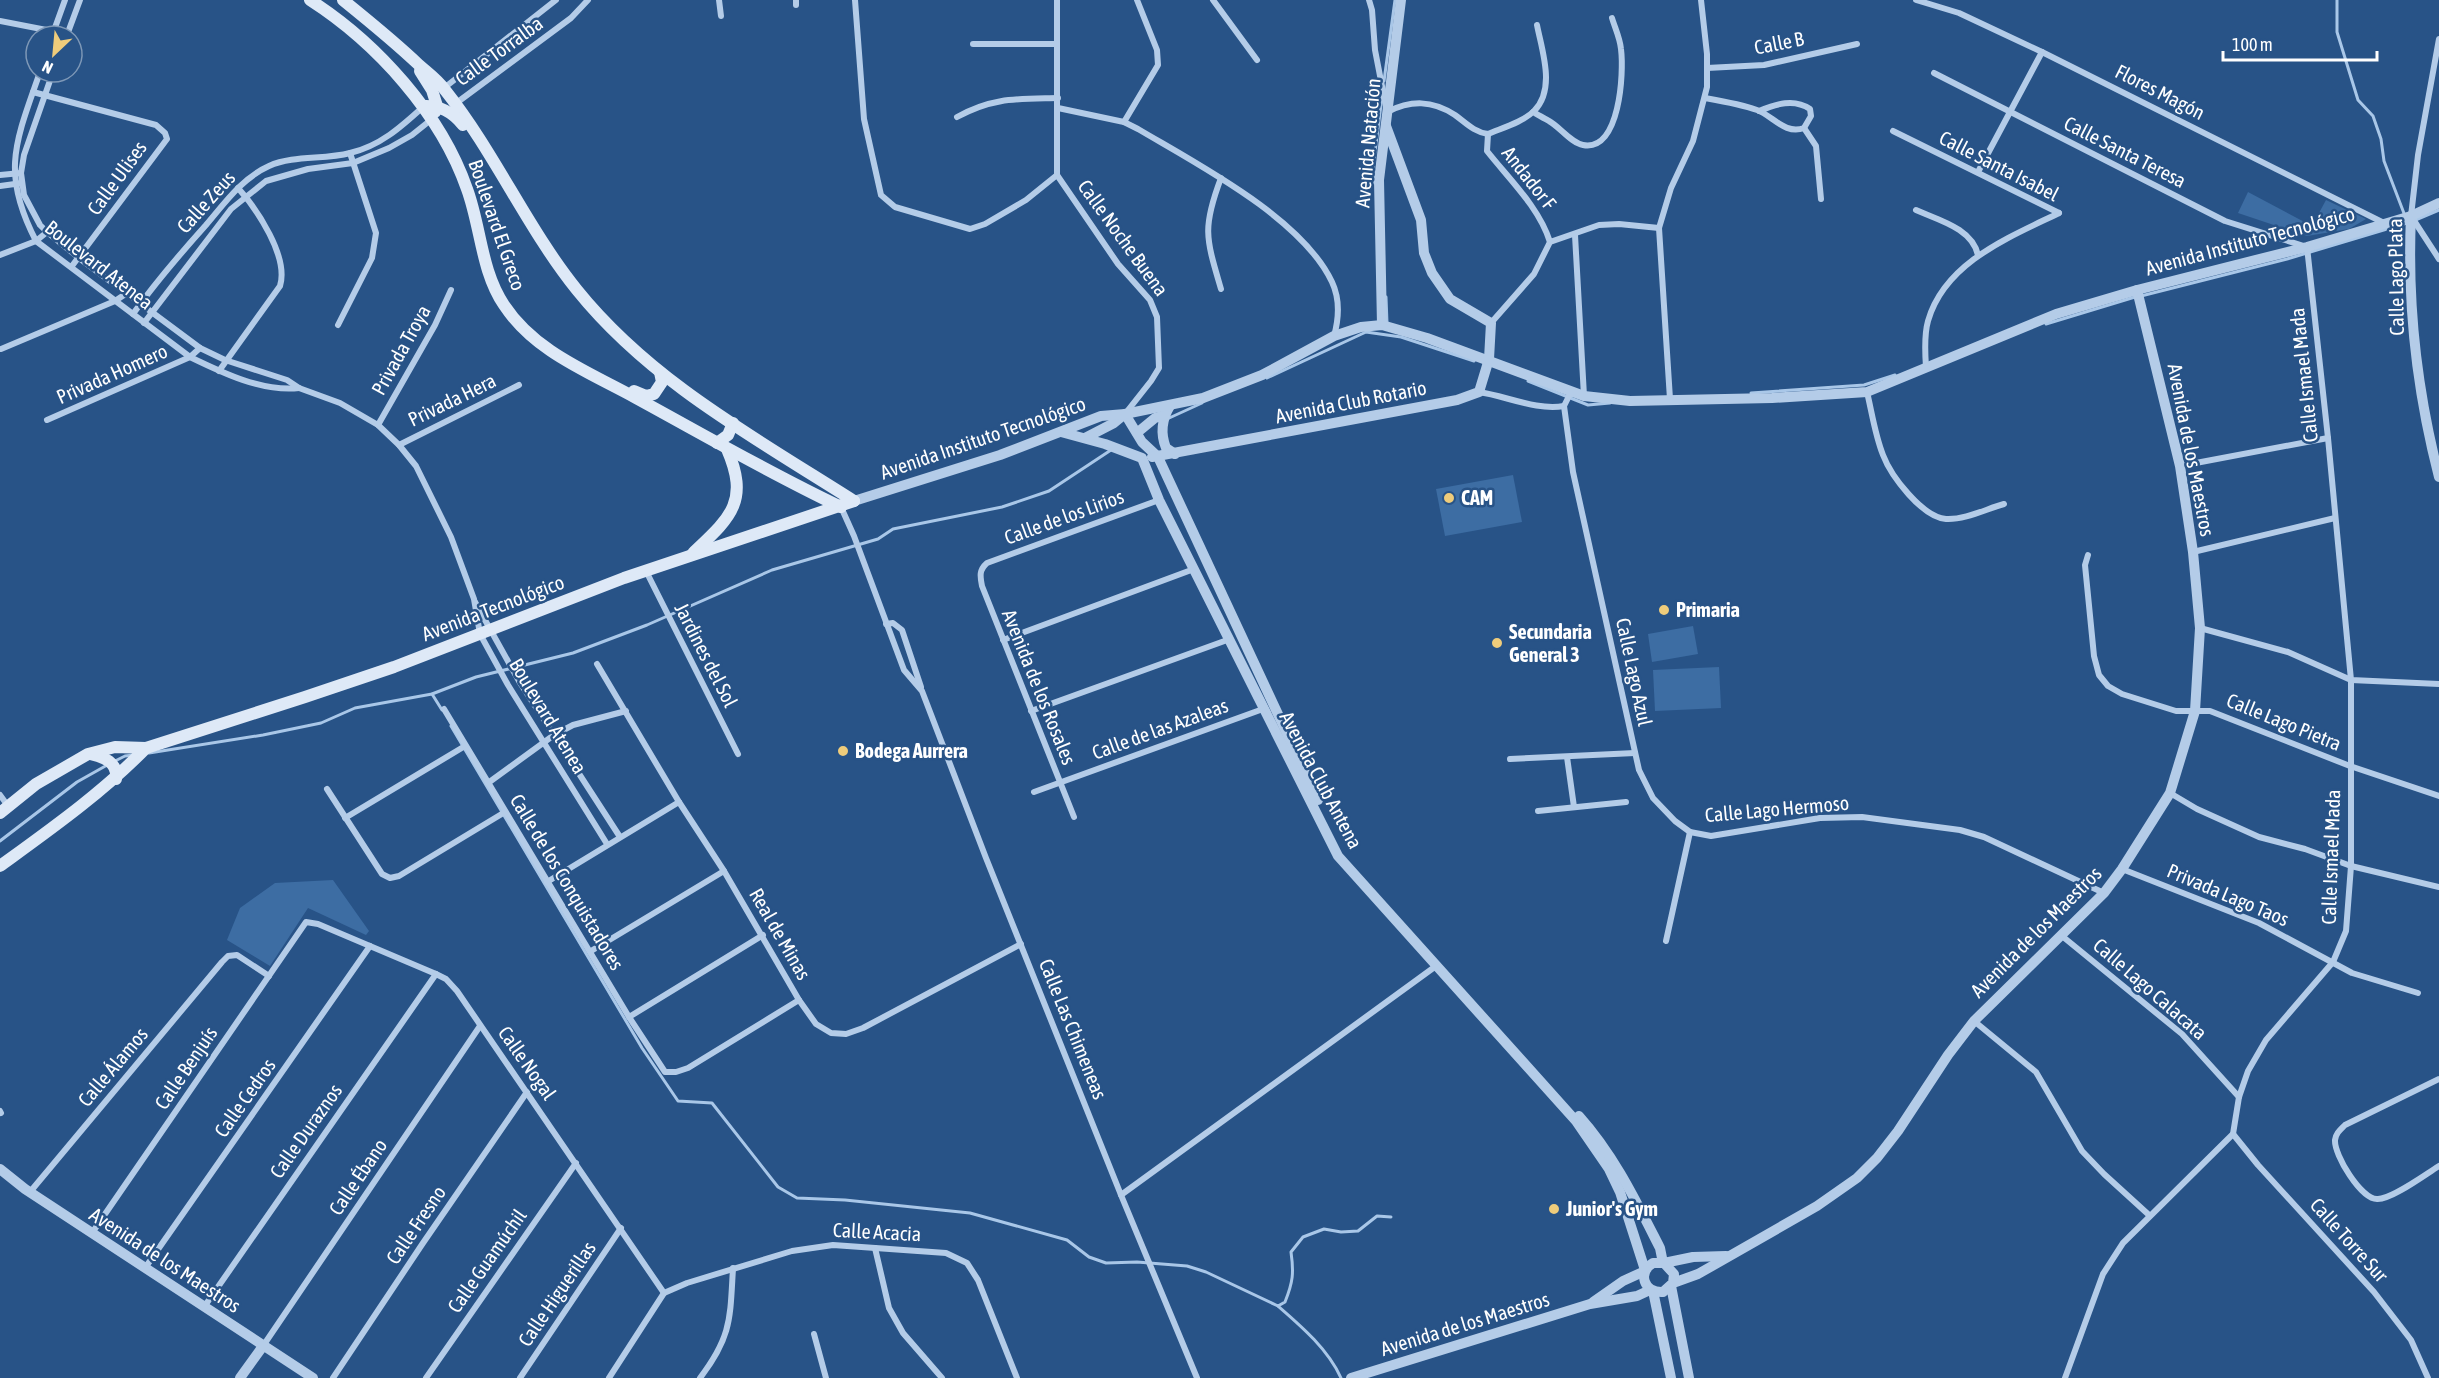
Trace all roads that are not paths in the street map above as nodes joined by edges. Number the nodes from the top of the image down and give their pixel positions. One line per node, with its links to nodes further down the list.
1 (65, 0): 19 (street)
2 (80, 0): 20 (street)
3 (310, 0): 40 (main road, Boulevard El Greco)
4 (343, 0): 28 (main road, Boulevard El Greco)
5 (556, 0): 34 (street, Calle Torralba)
6 (588, 0): 39 (street, Calle Torralba)
7 (719, 0): 16 (street)
8 (855, 0): 61 (street)
9 (1057, 0): 25 (street, Calle Noche Buena)
10 (1137, 0): 49 (street)
11 (1213, 0): 29 (street)
12 (1369, 0): 44 (street)
13 (1401, 0): 44 (street, Avenida Natación)
14 (1701, 0): 30 (street)
15 (1916, 0): 27 (street, Flores Magón)
16 (721, 16)
17 (1612, 18): 45 (street)
18 (0, 21): 22 (street)
19 (56, 24)
20 (71, 24)
21 (1537, 25): 45 (street)
22 (24, 26)
23 (2439, 39): 71 (street, Calle Lago Plata)
24 (973, 44): 25 (street)
25 (1056, 44): 37 (street, Calle Noche Buena)
26 (1857, 44): 30 (street, Calle B)
27 (2042, 52): 46 (street); 72 (street, Flores Magón)
28 (414, 60): 34 (main road, Boulevard El Greco); 41 (main road)
29 (1257, 60)
30 (1707, 68): 38 (street)
31 (1934, 73): 46 (street, Calle Santa Teresa)
32 (36, 84): 35 (street, Boulevard Atenea)
33 (49, 84): 36 (street, Boulevard Atenea)
34 (444, 88): 39 (main road, Boulevard El Greco)
35 (33, 92): 36 (street); 59 (street, Boulevard Atenea)
36 (45, 95): 57 (street, Boulevard Atenea); 83 (street, Calle Ulises)
37 (1058, 98): 42 (street, Calle Noche Buena); 47 (street)
38 (1705, 98): 43 (street); 73 (street)
39 (455, 104): 56 (main road, Boulevard El Greco)
40 (423, 106): 41 (main road); 48 (main road, Boulevard El Greco); 54 (street, Calle Zeus)
41 (437, 106): 48 (main road); 56 (main road)
42 (1058, 108): 49 (street); 61 (street, Calle Noche Buena)
43 (1759, 111): 51 (street); 51 (street)
44 (1387, 112): 50 (street, Avenida Natación); 53 (street)
45 (1533, 112): 53 (street)
46 (2009, 112): 58 (street); 79 (street, Calle Santa Teresa)
47 (957, 117)
48 (432, 118): 55 (street, Calle Zeus); 107 (main road, Boulevard El Greco)
49 (1124, 122): 62 (street)
50 (1386, 126): 95 (street); 97 (street, Avenida Natación)
51 (1804, 128): 68 (street)
52 (1893, 131): 58 (street, Calle Santa Isabel)
53 (1488, 134): 77 (street, Andador F)
54 (350, 153): 55 (street); 66 (street, Calle Zeus)
55 (353, 163): 67 (street, Calle Zeus); 96 (street)
56 (498, 168): 106 (main road, Boulevard El Greco)
57 (21, 172): 59 (street); 63 (street, Boulevard Atenea)
58 (1978, 172): 82 (street, Calle Santa Isabel)
59 (10, 173): 60 (street); 64 (street, Boulevard Atenea)
60 (0, 175)
61 (1057, 175): 117 (street, Calle Noche Buena)
62 (1221, 177): 86 (street); 98 (street)
63 (22, 183): 64 (street); 74 (street, Boulevard Atenea)
64 (10, 184): 65 (street); 76 (street, Boulevard Atenea)
65 (0, 186)
66 (238, 188): 67 (street); 78 (street, Calle Zeus)
67 (246, 196): 81 (street, Calle Zeus); 103 (street)
68 (1821, 199)
69 (2439, 203): 71 (street, Avenida Instituto Tecnológico)
70 (1916, 210): 82 (street)
71 (2411, 216): 72 (street, Avenida Instituto Tecnológico); 84 (street); 131 (street, Calle Lago Plata)
72 (2385, 223): 79 (street, Avenida Instituto Tecnológico)
73 (1659, 228): 75 (street); 114 (street)
74 (46, 232): 76 (street); 83 (street, Boulevard Atenea)
75 (1575, 235): 77 (street); 113 (street)
76 (36, 240): 80 (street); 85 (street, Boulevard Atenea)
77 (1550, 242): 95 (street)
78 (187, 247): 81 (street); 91 (street, Calle Zeus)
79 (2307, 247): 88 (street, Avenida Instituto Tecnológico); 124 (street, Calle Ismael Mada)
80 (0, 255)
81 (196, 255): 92 (street, Calle Zeus)
82 (1978, 255): 104 (street, Calle Santa Isabel)
83 (79, 258): 85 (street); 89 (street, Boulevard Atenea)
84 (2439, 259)
85 (72, 266): 90 (street, Boulevard Atenea)
86 (1221, 289)
87 (451, 290): 120 (street, Privada Troya)
88 (2137, 290): 104 (street, Avenida Instituto Tecnológico); 130 (street, Avenida de los Maestros)
89 (127, 293): 90 (street); 91 (street, Boulevard Atenea)
90 (115, 301): 93 (street, Boulevard Atenea); 100 (street)
91 (141, 303): 92 (street, Boulevard Atenea); 93 (street, Calle Zeus)
92 (153, 312): 94 (street, Calle Zeus); 99 (street, Boulevard Atenea)
93 (133, 314): 94 (street, Boulevard Atenea)
94 (144, 323): 101 (street, Boulevard Atenea)
95 (1491, 323): 102 (street)
96 (338, 325)
97 (1382, 325): 98 (street); 102 (street, Avenida Instituto Tecnológico)
98 (1334, 336): 116 (street)
99 (200, 348): 101 (street, Privada Homero); 103 (street, Boulevard Atenea)
100 (1, 349)
101 (190, 357): 105 (street, Boulevard Atenea); 118 (street, Privada Homero)
102 (1489, 359): 110 (street); 111 (street, Avenida Instituto Tecnológico)
103 (225, 360): 105 (street); 109 (street, Boulevard Atenea)
104 (1926, 367): 112 (street, Avenida Instituto Tecnológico)
105 (219, 371): 109 (street, Boulevard Atenea)
106 (660, 372): 107 (main road); 119 (main road, Boulevard El Greco)
107 (603, 381): 126 (main road, Boulevard El Greco)
108 (519, 385): 125 (street, Privada Hera)
109 (299, 388): 120 (street, Boulevard Atenea)
110 (1479, 392): 115 (street, Avenida Club Rotario); 127 (street, Avenida Club Rotario)
111 (1571, 392): 113 (street, Avenida Instituto Tecnológico); 115 (street)
112 (1867, 392): 114 (street, Avenida Instituto Tecnológico); 134 (street)
113 (1584, 396): 114 (street, Avenida Instituto Tecnológico)
114 (1670, 399)
115 (1564, 406): 162 (street, Calle Lago Azul)
116 (1168, 411): 117 (street, Avenida Instituto Tecnológico); 122 (street); 127 (street)
117 (1125, 414): 121 (street, Avenida Instituto Tecnológico); 122 (street, Avenida Club Antena); 123 (street)
118 (47, 420)
119 (733, 423): 126 (main road); 133 (main road, Boulevard El Greco)
120 (378, 425): 125 (street, Boulevard Atenea)
121 (1061, 432): 123 (street); 133 (street, Avenida Instituto Tecnológico)
122 (1140, 437): 128 (street, Avenida Club Antena); 129 (street)
123 (1085, 438): 129 (street)
124 (2328, 438): 130 (street); 136 (street, Calle Ismael Mada)
125 (399, 445): 143 (street, Boulevard Atenea)
126 (722, 446): 135 (main road, Boulevard El Greco); 139 (main road)
127 (1175, 453): 128 (street, Avenida Club Rotario)
128 (1158, 457): 129 (street, Avenida Club Rotario); 224 (street, Avenida Club Antena)
129 (1142, 458): 132 (street, Avenida Club Antena)
130 (2180, 466): 137 (street, Avenida de los Maestros)
131 (2439, 477)
132 (1159, 500): 140 (street, Calle de los Lirios); 141 (street, Avenida Club Antena)
133 (854, 501): 135 (main road, Avenida Tecnológico)
134 (2004, 504)
135 (841, 507): 139 (main road, Avenida Tecnológico); 144 (street, Calle Las Chimeneas)
136 (2335, 518): 137 (street); 150 (street, Calle Ismael Mada)
137 (2193, 552): 145 (street, Avenida de los Maestros)
138 (2088, 555): 157 (street, Calle Lago Pietra)
139 (691, 556): 142 (main road, Avenida Tecnológico)
140 (982, 567): 148 (street, Avenida de los Rosales)
141 (1195, 569): 147 (street, Avenida Club Antena); 148 (street)
142 (645, 571): 146 (main road, Avenida Tecnológico); 164 (street, Jardines del Sol)
143 (474, 599): 146 (street, Boulevard Atenea); 146 (street, Boulevard Atenea)
144 (886, 624): 152 (street, Calle Las Chimeneas); 152 (street, Calle Las Chimeneas)
145 (2200, 628): 150 (street); 157 (street, Avenida de los Maestros)
146 (486, 631): 158 (street, Boulevard Atenea); 159 (street, Boulevard Atenea); 161 (main road, Avenida Tecnológico)
147 (1230, 639): 154 (street, Avenida Club Antena); 156 (street)
148 (1003, 640): 156 (street, Avenida de los Rosales)
149 (597, 664): 155 (street, Real de Minas)
150 (2350, 680): 151 (street); 167 (street, Calle Ismael Mada)
151 (2439, 684)
152 (922, 691): 198 (street, Calle Las Chimeneas)
153 (444, 709): 160 (street, Calle de los Conquistadores)
154 (1263, 709): 169 (street, Calle de las Azaleas); 202 (street, Avenida Club Antena)
155 (626, 711): 158 (street); 176 (street, Real de Minas)
156 (1031, 711): 169 (street, Avenida de los Rosales)
157 (2195, 711): 167 (street, Calle Lago Pietra); 173 (street, Avenida de los Maestros)
158 (554, 735): 159 (street); 185 (street, Boulevard Atenea)
159 (544, 743): 170 (street); 186 (street, Boulevard Atenea)
160 (465, 746): 170 (street, Calle de los Conquistadores); 183 (street)
161 (146, 748): 163 (main road, Avenida Tecnológico); 168 (main road, Avenida Tecnológico)
162 (1635, 753): 165 (street); 184 (street, Calle Lago Azul)
163 (88, 754): 168 (main road); 179 (main road, Avenida Tecnológico)
164 (738, 754)
165 (1567, 757): 166 (street); 178 (street)
166 (1510, 759)
167 (2350, 766): 175 (street, Calle Lago Pietra); 188 (street, Calle Ismael Mada)
168 (116, 779): 187 (main road, Avenida Tecnológico)
169 (1059, 782): 172 (street, Calle de las Azaleas); 182 (street, Avenida de los Rosales)
170 (488, 783): 181 (street, Calle de los Conquistadores)
171 (327, 789): 183 (street)
172 (1034, 792)
173 (2170, 793): 188 (street); 189 (street, Avenida de los Maestros)
174 (0, 795): 179 (street)
175 (2439, 796)
176 (679, 802): 185 (street); 190 (street, Real de Minas)
177 (1626, 802): 178 (street)
178 (1574, 807): 180 (street)
179 (4, 810)
180 (1538, 811)
181 (505, 812): 183 (street); 191 (street, Calle de los Conquistadores)
182 (1074, 817)
183 (345, 818)
184 (1690, 832): 193 (street, Calle Lago Hermoso); 197 (street)
185 (620, 837): 186 (street)
186 (607, 844): 191 (street)
187 (0, 866)
188 (2351, 866): 192 (street); 201 (street, Calle Ismael Mada)
189 (2122, 869): 193 (street, Avenida de los Maestros); 201 (street, Privada Lago Taos)
190 (724, 871): 195 (street, Real de Minas); 200 (street)
191 (547, 882): 200 (street, Calle de los Conquistadores)
192 (2439, 887)
193 (2103, 893): 196 (street, Avenida de los Maestros)
194 (306, 921): 199 (street, Calle Nogal); 204 (street, Calle Benjuís)
195 (763, 935): 206 (street, Real de Minas); 207 (street)
196 (2062, 936): 208 (street, Avenida de los Maestros); 212 (street, Calle Lago Calacata)
197 (1666, 941)
198 (1020, 944): 206 (street, Real de Minas); 218 (street, Calle Las Chimeneas)
199 (370, 946): 203 (street, Calle Nogal); 225 (street, Calle Cedros)
200 (591, 951): 207 (street, Calle de los Conquistadores)
201 (2333, 962): 205 (street, Privada Lago Taos); 212 (street, Calle Ismael Mada)
202 (1436, 966): 218 (street); 227 (street, Avenida Club Antena)
203 (436, 974): 209 (street, Calle Nogal); 232 (street, Calle Duraznos)
204 (269, 976): 217 (street, Calle Álamos); 221 (street, Calle Benjuís)
205 (2418, 993)
206 (800, 1000): 207 (street, Calle de los Conquistadores)
207 (629, 1017)
208 (1974, 1021): 219 (street); 223 (street, Avenida de los Maestros)
209 (480, 1026): 211 (street, Calle Nogal); 234 (street, Calle Ébano)
210 (2439, 1079): 215 (street)
211 (527, 1092): 214 (street, Calle Nogal); 237 (street, Calle Fresno)
212 (2239, 1097): 213 (street, Calle Ismael Mada)
213 (2233, 1134): 219 (street); 250 (street, Calle Torre Sur)
214 (576, 1163): 220 (street, Calle Nogal); 238 (street, Calle Guamúchil)
215 (2439, 1166)
216 (0, 1169): 217 (street, Avenida de los Maestros)
217 (30, 1192): 221 (street, Avenida de los Maestros)
218 (1121, 1195): 245 (street, Calle Las Chimeneas)
219 (2150, 1215): 249 (street)
220 (621, 1228): 230 (street, Calle Nogal); 239 (street, Calle Higuerillas)
221 (92, 1234): 225 (street, Avenida de los Maestros)
222 (875, 1248): 226 (street, Calle Acacia); 243 (street); 244 (street, Calle Acacia)
223 (1727, 1256): 224 (street, Avenida de los Maestros); 228 (street, Avenida de los Maestros)
224 (1664, 1263): 227 (street); 228 (street)
225 (145, 1268): 232 (street, Avenida de los Maestros)
226 (733, 1268): 230 (street, Calle Acacia); 241 (street)
227 (1645, 1270): 229 (street); 231 (street, Avenida de los Maestros)
228 (1672, 1285): 229 (street); 248 (street)
229 (1651, 1290): 231 (street, Avenida de los Maestros); 247 (street)
230 (664, 1293): 240 (street)
231 (1590, 1304): 246 (street, Avenida de los Maestros)
232 (204, 1307): 234 (street, Avenida de los Maestros)
233 (814, 1334): 242 (street)
234 (263, 1346): 235 (street); 236 (street, Avenida de los Maestros)
235 (240, 1378)
236 (313, 1378)
237 (333, 1378)
238 (426, 1378)
239 (520, 1378)
240 (609, 1378)
241 (700, 1378)
242 (826, 1378)
243 (942, 1378)
244 (1017, 1378)
245 (1197, 1378)
246 (1351, 1378)
247 (1671, 1378)
248 (1689, 1378)
249 (2066, 1378)
250 (2428, 1378)

